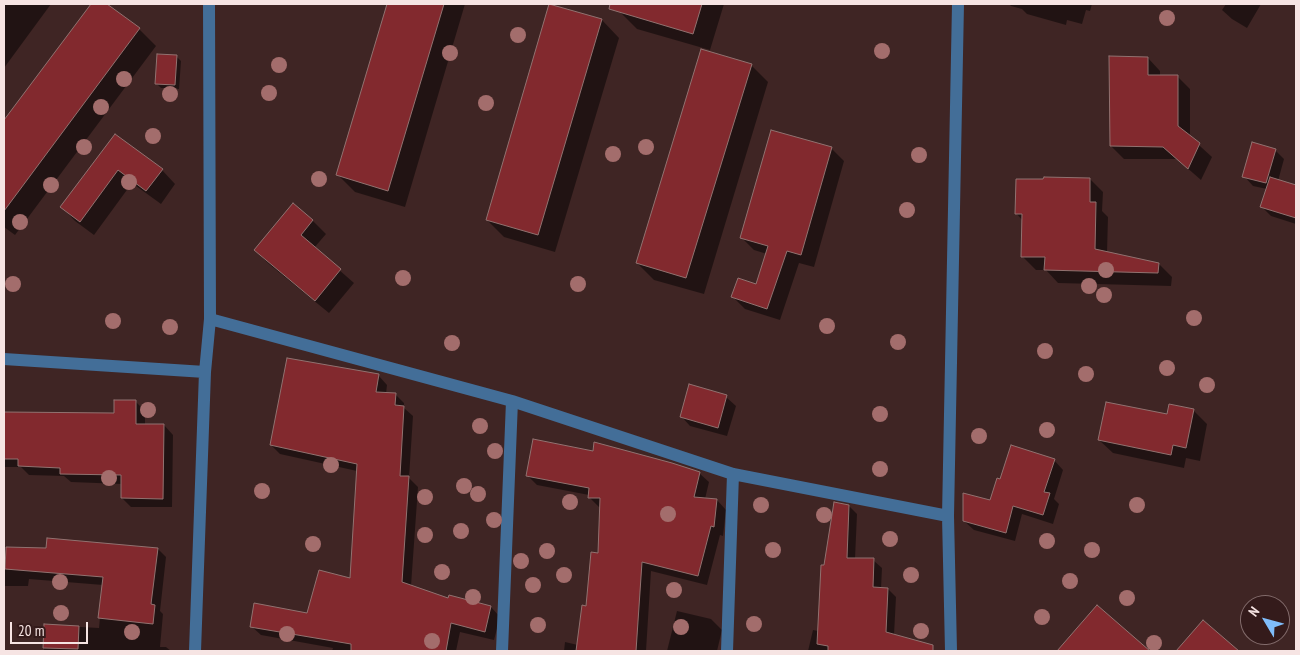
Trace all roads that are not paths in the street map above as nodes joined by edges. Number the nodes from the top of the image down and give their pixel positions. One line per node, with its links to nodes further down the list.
1 (209, 4): 3 (street)
2 (958, 4): 8 (street)
3 (210, 319): 5 (street); 6 (street)
4 (4, 359): 5 (street)
5 (206, 372): 9 (street)
6 (512, 400): 7 (street); 10 (street)
7 (733, 474): 8 (street); 11 (street)
8 (948, 516): 12 (street)
9 (195, 651)
10 (502, 651)
11 (727, 651)
12 (951, 651)

